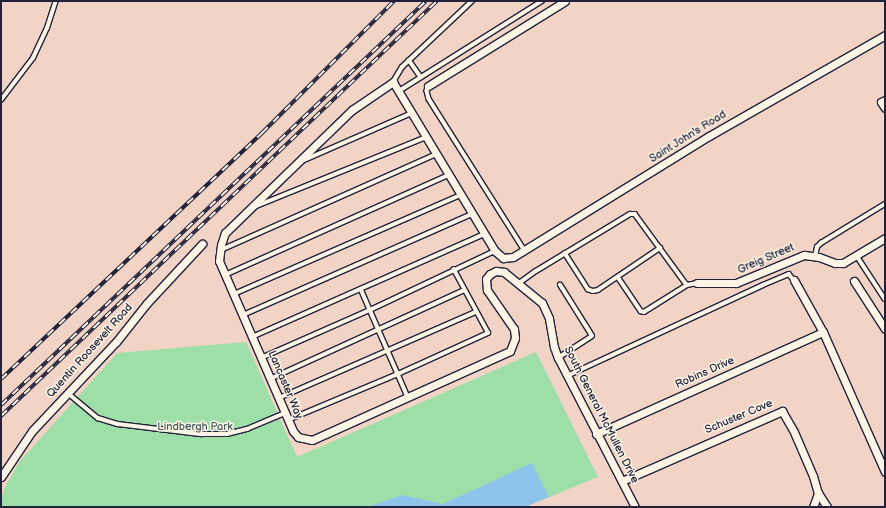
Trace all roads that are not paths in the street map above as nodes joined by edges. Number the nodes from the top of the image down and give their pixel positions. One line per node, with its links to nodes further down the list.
1 (56, 1): 11 (lane)
2 (472, 1): 6 (lane)
3 (542, 1): 7 (lane)
4 (565, 1): 9 (street)
5 (885, 35): 29 (street, Saint John's Road)
6 (409, 60): 7 (lane); 8 (lane)
7 (421, 77): 10 (lane)
8 (393, 82): 10 (street); 17 (street, Lancaster Way)
9 (428, 86): 29 (lane)
10 (399, 91): 14 (street)
11 (1, 100)
12 (885, 100): 13 (street)
13 (885, 108)
14 (413, 112): 15 (street); 17 (lane)
15 (427, 136): 16 (street); 21 (lane)
16 (438, 154): 18 (street); 28 (lane)
17 (297, 163): 21 (street, Lancaster Way)
18 (450, 174): 19 (street); 34 (lane)
19 (462, 195): 22 (street); 45 (lane)
20 (885, 204): 31 (lane)
21 (250, 209): 28 (street, Lancaster Way)
22 (473, 214): 23 (street); 49 (lane)
23 (485, 234): 27 (street); 43 (lane)
24 (885, 238): 32 (street, Greig Street)
25 (202, 244): 60 (street, Quentin Roosevelt Road)
26 (660, 248): 30 (lane); 36 (lane); 42 (lane)
27 (495, 250): 29 (street, Saint John's Road); 33 (lane)
28 (220, 251): 34 (street, Lancaster Way)
29 (524, 251)
30 (565, 253): 36 (lane); 40 (lane)
31 (814, 256): 32 (street, Greig Street); 39 (street, Greig Street)
32 (857, 256): 46 (lane)
33 (454, 270): 44 (lane); 47 (lane)
34 (225, 275): 45 (street, Lancaster Way)
35 (510, 276): 40 (street, South General McMullen Drive); 61 (street, Lancaster Way)
36 (618, 277): 42 (lane)
37 (794, 280): 52 (street); 58 (lane)
38 (854, 281): 51 (street)
39 (697, 283): 42 (lane)
40 (518, 284): 56 (street, South General McMullen Drive)
41 (560, 285): 56 (lane)
42 (687, 285)
43 (361, 289): 47 (lane); 53 (lane)
44 (464, 290): 48 (lane); 50 (lane)
45 (234, 294): 49 (street, Lancaster Way)
46 (885, 299)
47 (370, 310): 50 (lane); 55 (lane)
48 (476, 312): 54 (lane); 57 (lane)
49 (243, 315): 53 (street, Lancaster Way)
50 (378, 329): 54 (lane); 59 (lane)
51 (885, 329)
52 (822, 332): 64 (street, Robins Drive); 65 (street)
53 (252, 337): 55 (street, Lancaster Way)
54 (388, 351): 57 (lane); 62 (lane)
55 (261, 358): 59 (street, Lancaster Way)
56 (558, 358): 58 (street, South General McMullen Drive)
57 (398, 374): 61 (lane); 63 (lane)
58 (567, 376): 64 (street, South General McMullen Drive)
59 (270, 379): 62 (street, Lancaster Way)
60 (68, 393): 63 (lane); 66 (street, Quentin Roosevelt Road)
61 (408, 397): 63 (street, Lancaster Way)
62 (279, 398): 63 (street, Lancaster Way)
63 (287, 416)
64 (596, 434): 67 (street, South General McMullen Drive)
65 (885, 472)
66 (2, 475): 68 (street, Quentin Roosevelt Road)
67 (622, 481): 69 (street, Schuster Cove); 70 (street, South General McMullen Drive)
68 (1, 482)
69 (818, 493): 71 (street); 72 (street, Schuster Cove)
70 (635, 507)
71 (812, 507)
72 (827, 507)

